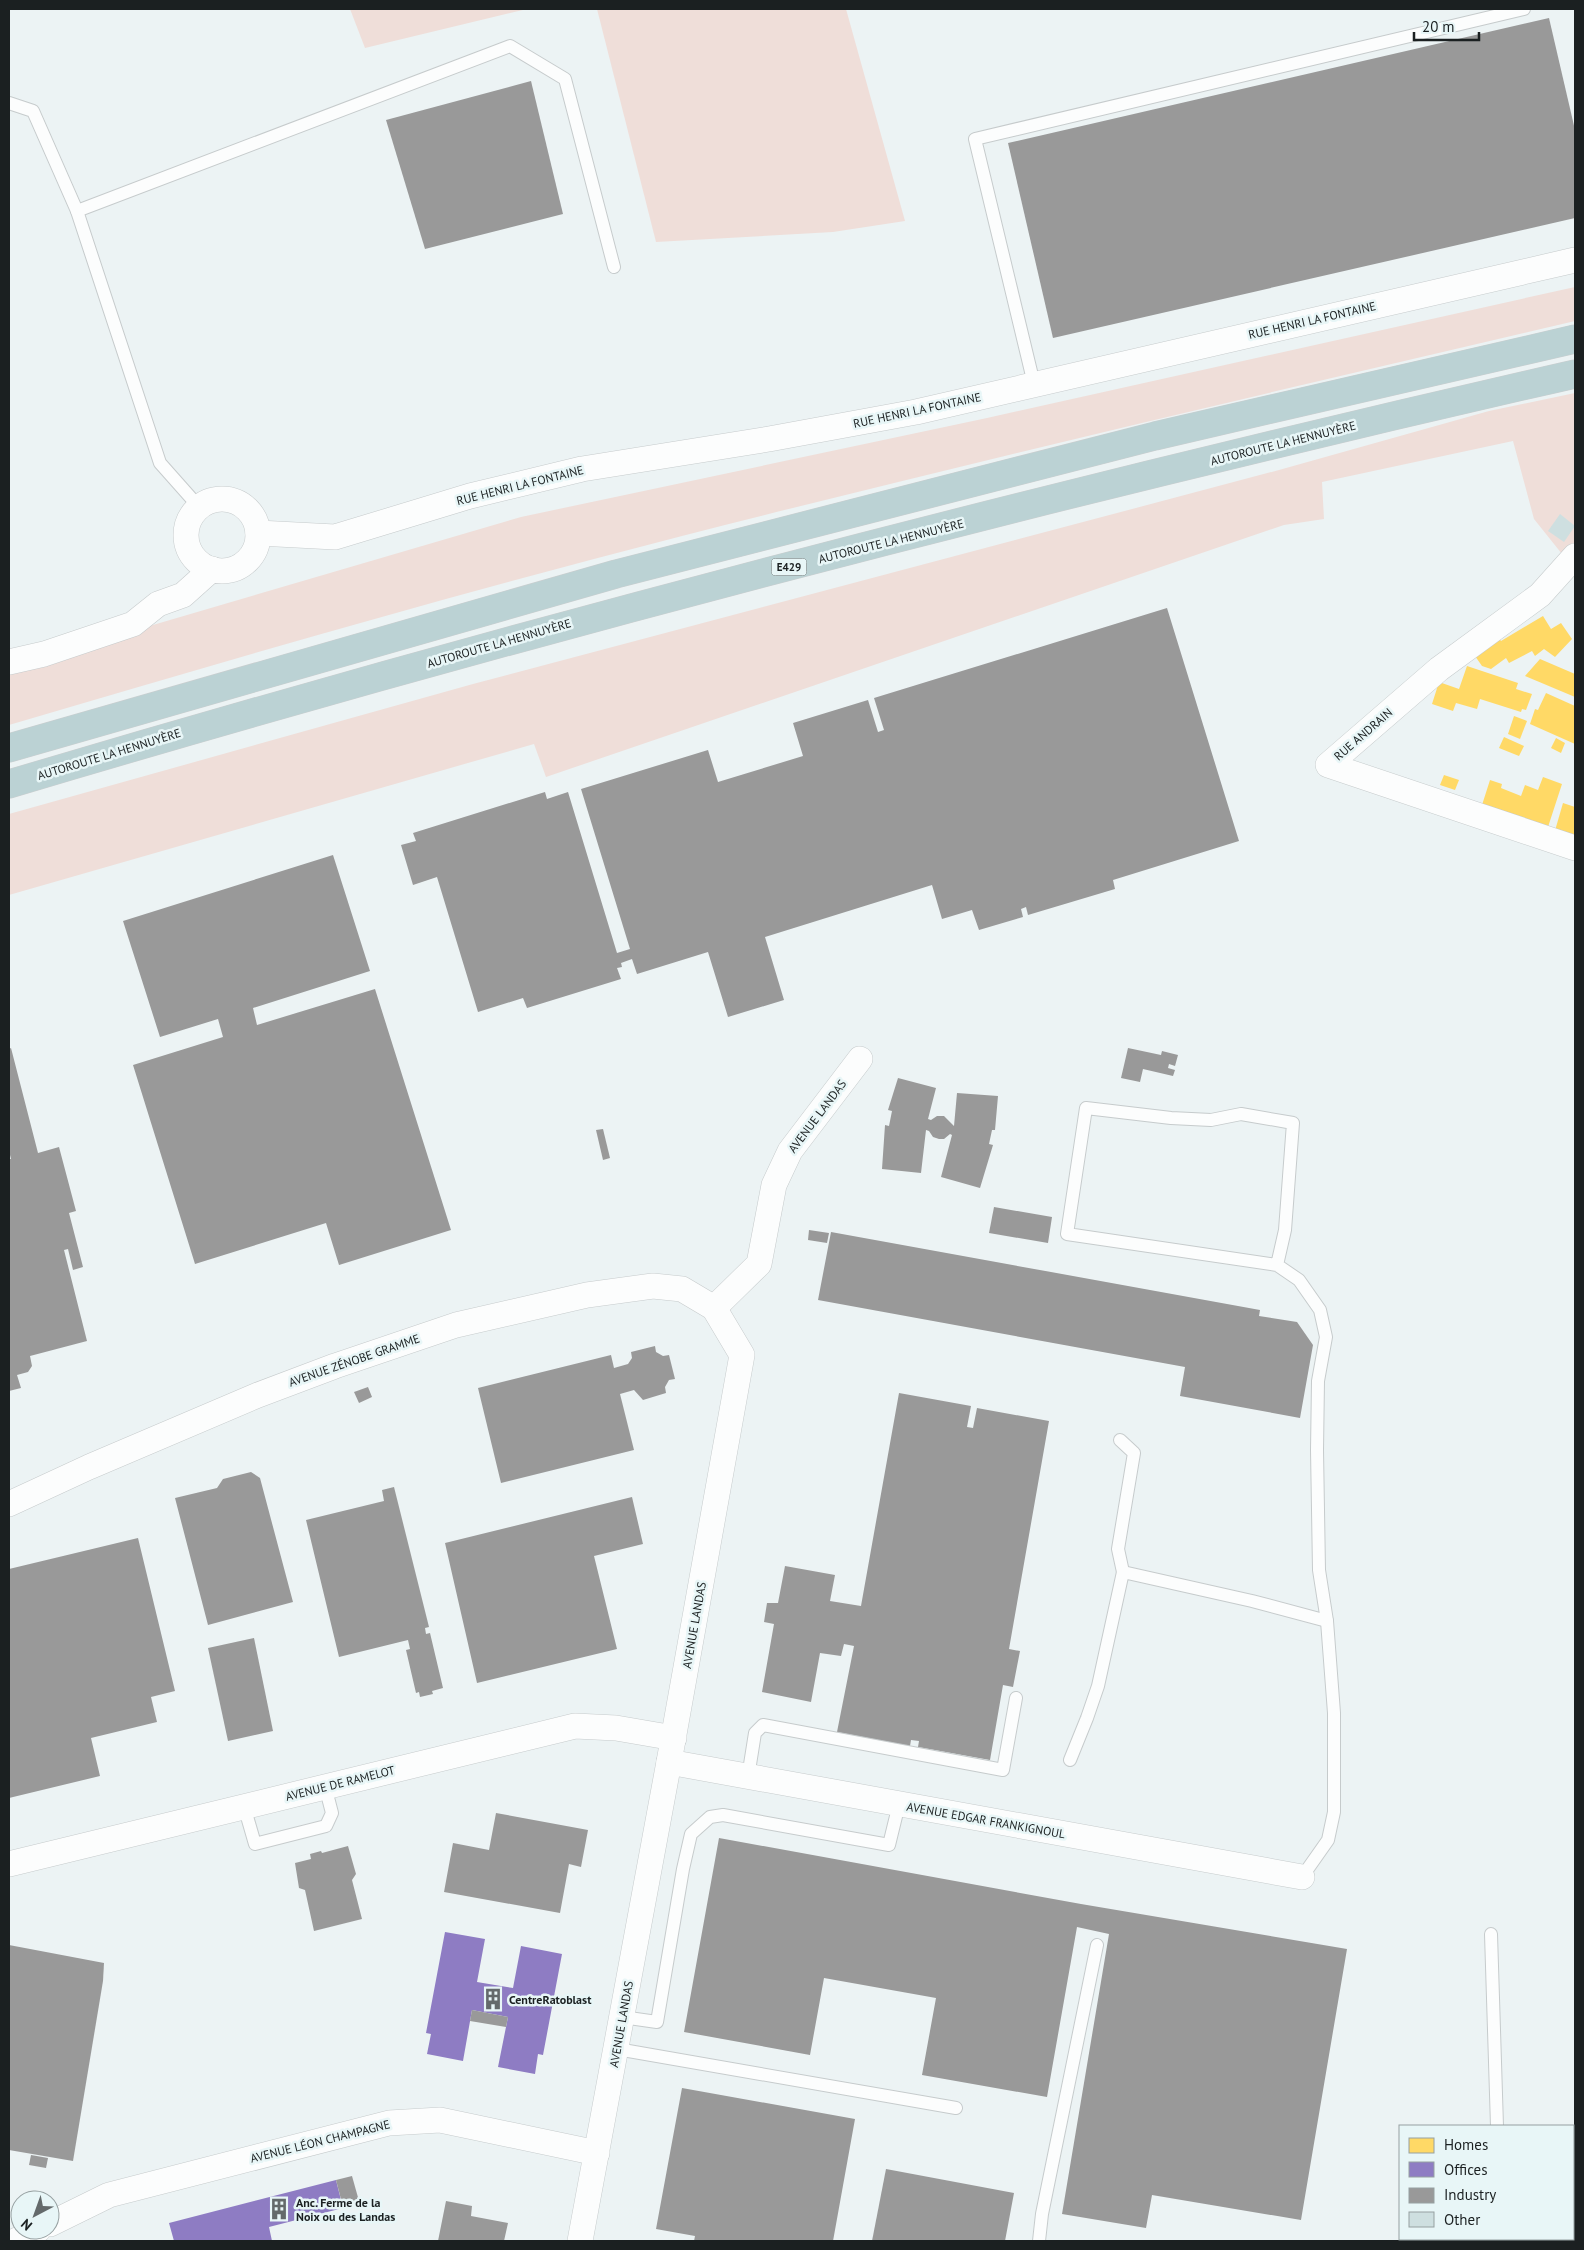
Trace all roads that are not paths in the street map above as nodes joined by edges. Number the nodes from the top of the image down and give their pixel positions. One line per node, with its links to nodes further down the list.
1 (1524, 9): 8 (lane)
2 (9, 103): 3 (lane)
3 (77, 212): 5 (lane); 9 (lane)
4 (1575, 260): 8 (street, RUE HENRI LA FONTAINE)
5 (614, 267)
6 (1575, 339): 14 (highway)
7 (1575, 374): 15 (highway, AUTOROUTE LA HENNUYÈRE / E429)
8 (1034, 384): 10 (street, RUE HENRI LA FONTAINE)
9 (199, 507): 10 (street); 12 (street)
10 (258, 533): 12 (street)
11 (1575, 556): 16 (street, RUE ANDRAIN)
12 (212, 569): 13 (street)
13 (9, 662)
14 (9, 748)
15 (9, 784)
16 (1575, 848)
17 (860, 1059): 19 (street, AVENUE LANDAS)
18 (1276, 1265): 18 (lane); 23 (lane)
19 (714, 1308): 21 (street, AVENUE ZÉNOBE GRAMME); 25 (street, AVENUE LANDAS)
20 (1120, 1440): 22 (lane)
21 (9, 1504)
22 (1123, 1572): 23 (lane); 26 (lane)
23 (1327, 1621): 33 (lane)
24 (1016, 1698): 28 (lane)
25 (674, 1738): 27 (street, AVENUE LANDAS); 29 (street, AVENUE DE RAMELOT)
26 (1070, 1760)
27 (670, 1762): 28 (street, AVENUE EDGAR FRANKIGNOUL); 36 (street, AVENUE LANDAS)
28 (748, 1777): 30 (street, AVENUE EDGAR FRANKIGNOUL)
29 (325, 1786): 31 (street, AVENUE DE RAMELOT); 31 (lane)
30 (899, 1804): 33 (street, AVENUE EDGAR FRANKIGNOUL); 36 (lane)
31 (244, 1806): 32 (street, AVENUE DE RAMELOT)
32 (9, 1864)
33 (1302, 1877)
34 (1492, 1934): 39 (lane)
35 (1097, 1945): 43 (lane)
36 (622, 2017): 37 (street, AVENUE LANDAS)
37 (616, 2049): 38 (lane); 40 (street, AVENUE LANDAS)
38 (956, 2108)
39 (1496, 2125)
40 (597, 2153): 41 (street, AVENUE LÉON CHAMPAGNE); 42 (street, AVENUE LANDAS)
41 (60, 2219)
42 (580, 2241)
43 (1039, 2241)

